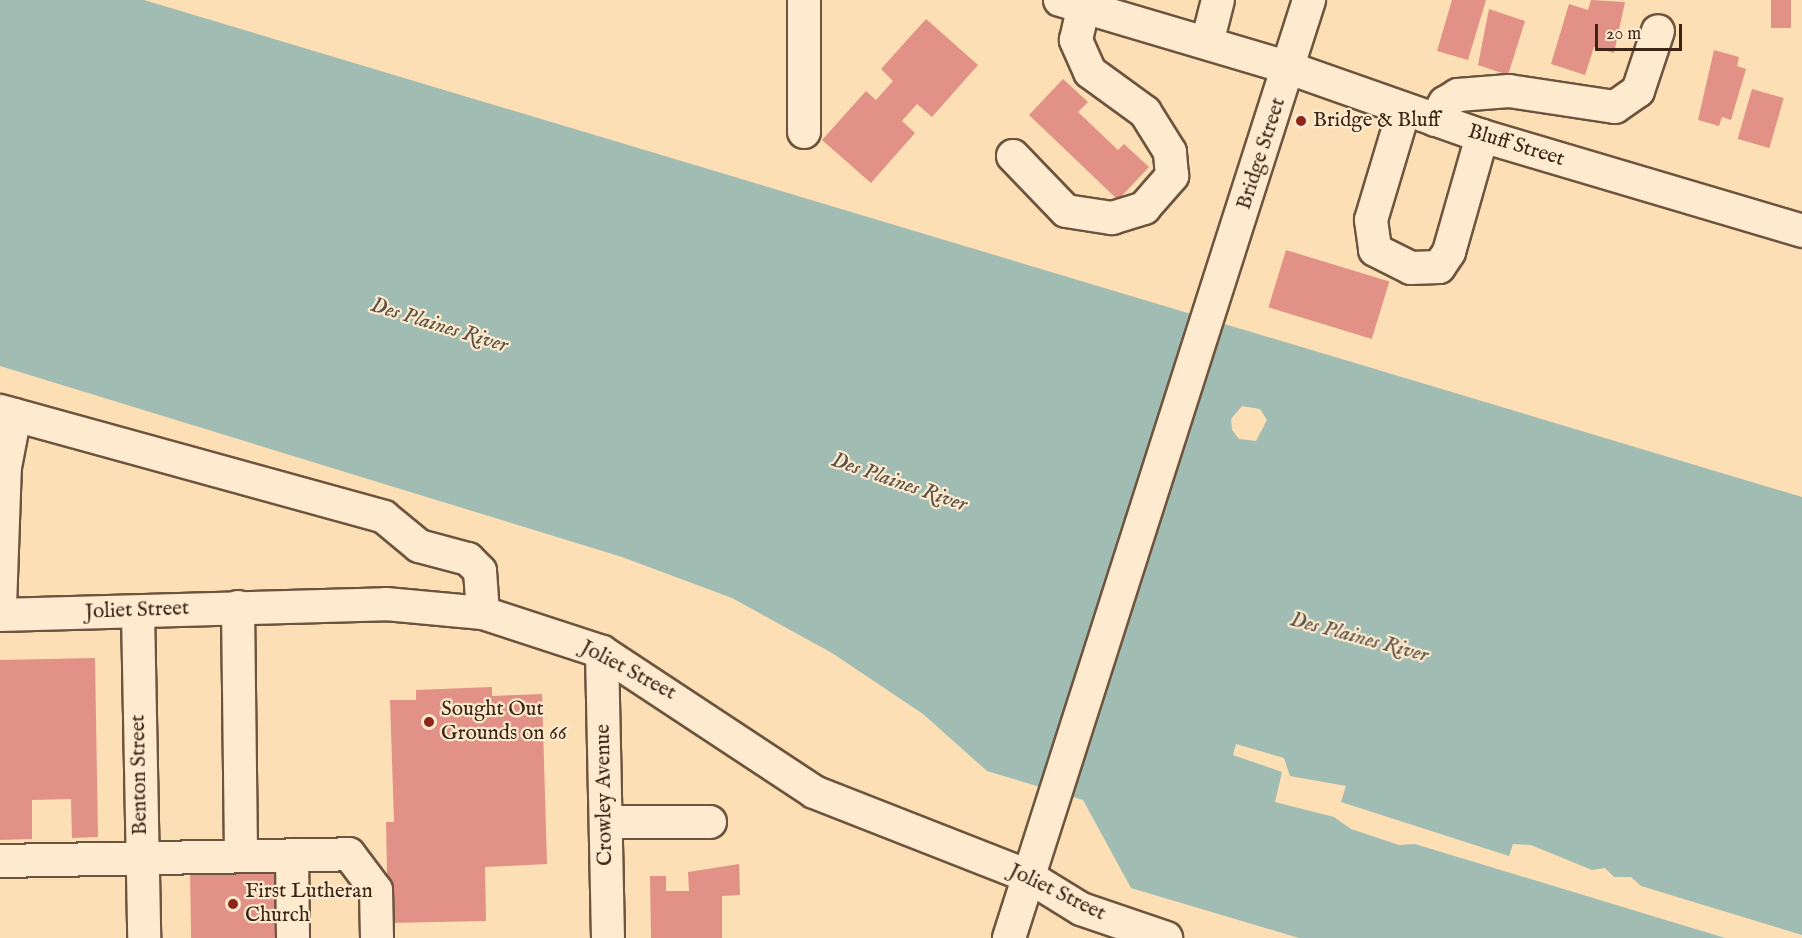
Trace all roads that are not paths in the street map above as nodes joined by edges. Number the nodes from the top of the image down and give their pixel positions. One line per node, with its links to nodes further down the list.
1 (804, 0): 10 (street)
2 (1218, 0): 6 (street)
3 (1309, 0): 7 (street, Bridge Street)
4 (1076, 2): 6 (street, Bluff Street); 12 (street)
5 (1658, 30): 9 (street)
6 (1207, 43): 7 (street, Bluff Street)
7 (1289, 68): 8 (street, Bluff Street); 27 (street, Bridge Street)
8 (1404, 110): 9 (street, Bluff Street); 11 (street)
9 (1435, 120): 11 (street, Bluff Street)
10 (804, 132)
11 (1482, 136): 13 (street, Bluff Street)
12 (1012, 156)
13 (1802, 231)
14 (8, 413): 15 (street); 18 (street)
15 (0, 606)
16 (238, 608): 17 (street, Joliet Street); 18 (street, Joliet Street); 24 (street)
17 (138, 612): 19 (street, Joliet Street); 25 (street, Benton Street)
18 (483, 613): 20 (street, Joliet Street)
19 (0, 615)
20 (602, 652): 21 (street, Crowley Avenue); 27 (street, Joliet Street)
21 (606, 822): 22 (street); 31 (street, Crowley Avenue)
22 (710, 822)
23 (292, 855): 24 (street); 29 (street); 30 (street)
24 (241, 856): 25 (street)
25 (142, 857): 26 (street); 28 (street, Benton Street)
26 (0, 861)
27 (1026, 875): 32 (street, Bridge Street); 33 (street, Joliet Street)
28 (144, 938)
29 (293, 938)
30 (377, 938)
31 (608, 938)
32 (1009, 938)
33 (1166, 938)

